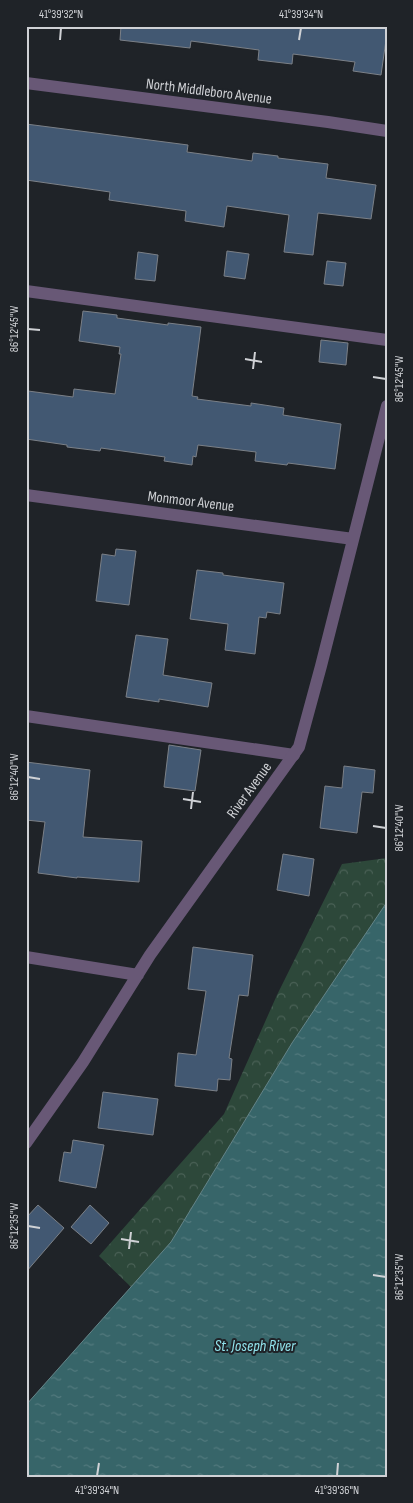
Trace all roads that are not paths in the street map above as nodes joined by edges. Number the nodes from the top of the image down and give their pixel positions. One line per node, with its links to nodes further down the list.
1 (26, 83): 2 (street, North Middleboro Avenue)
2 (387, 132)
3 (26, 291): 4 (street)
4 (387, 340)
5 (387, 406): 7 (street, River Avenue)
6 (26, 495): 7 (street, Monmoor Avenue)
7 (353, 538): 9 (street, River Avenue)
8 (26, 716): 9 (street)
9 (294, 755): 11 (street, River Avenue)
10 (26, 957): 11 (street)
11 (138, 975): 12 (street, River Avenue)
12 (26, 1143)

